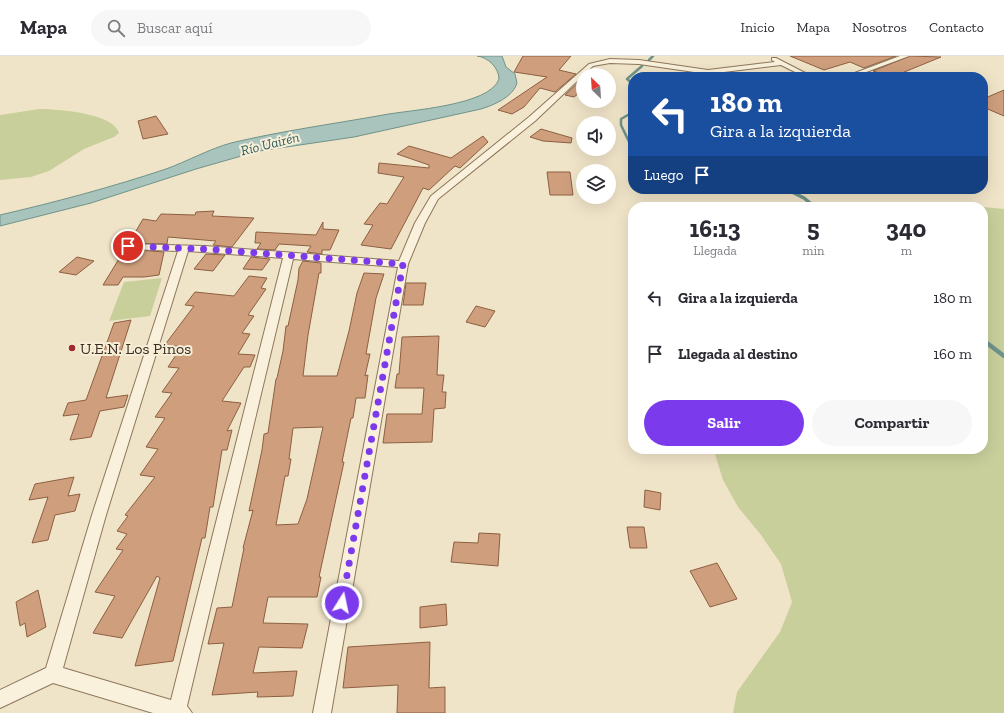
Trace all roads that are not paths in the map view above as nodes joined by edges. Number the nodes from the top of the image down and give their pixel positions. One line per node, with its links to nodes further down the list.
1 (769, 56): 4 (street)
2 (906, 56): 7 (street)
3 (591, 57): 5 (street)
4 (781, 63): 5 (street); 6 (street)
5 (591, 65): 11 (street)
6 (800, 72)
7 (861, 72)
8 (128, 246): 9 (street)
9 (184, 248): 10 (street); 12 (street)
10 (289, 255): 11 (street); 14 (street)
11 (403, 264): 15 (street)
12 (53, 674): 13 (street); 14 (street)
13 (0, 699)
14 (180, 712)
15 (322, 713)

